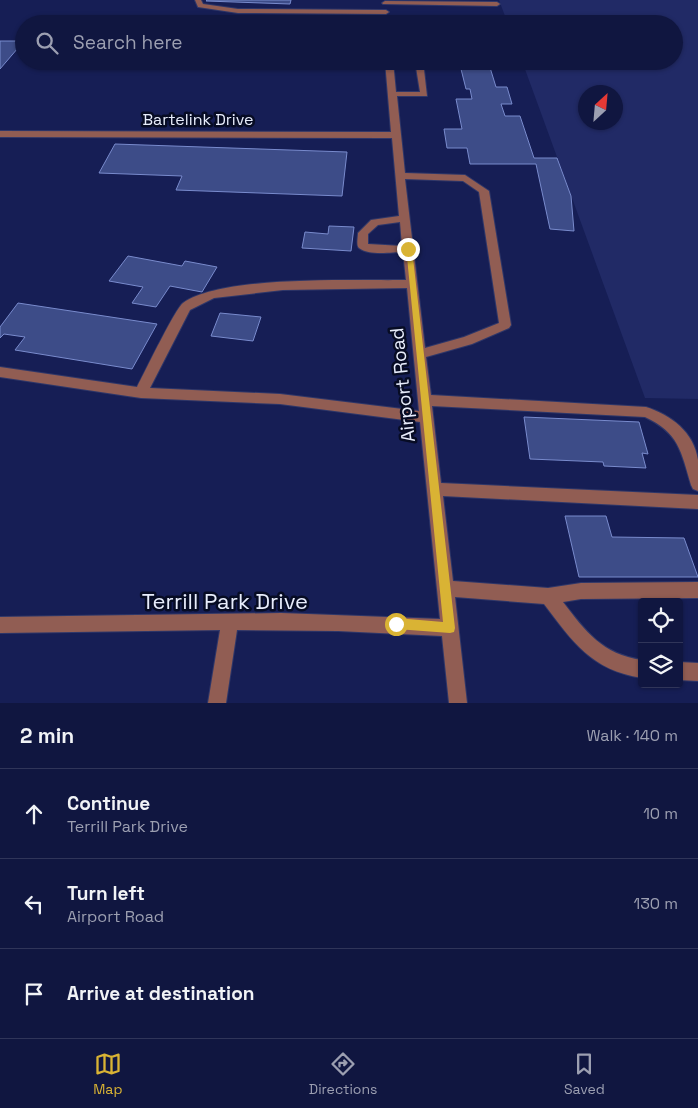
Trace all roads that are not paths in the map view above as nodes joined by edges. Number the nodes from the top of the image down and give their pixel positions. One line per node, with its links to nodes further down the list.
1 (198, 0): 4 (street)
2 (385, 1): 3 (street); 5 (street)
3 (497, 4)
4 (323, 15)
5 (386, 15)
6 (391, 70): 8 (street, Airport Road)
7 (420, 70): 8 (street)
8 (392, 94): 10 (street, Airport Road)
9 (0, 134): 10 (street, Bartelink Drive)
10 (396, 135): 11 (street, Airport Road)
11 (400, 176): 12 (street, Airport Road); 15 (street)
12 (405, 218): 13 (street, Airport Road); 13 (street)
13 (408, 249): 14 (street, Airport Road)
14 (412, 284): 15 (street, Airport Road); 17 (street)
15 (420, 354): 18 (street, Airport Road)
16 (0, 372): 17 (street)
17 (141, 393): 19 (street)
18 (425, 400): 19 (street, Airport Road); 20 (street)
19 (426, 417): 22 (street, Airport Road)
20 (692, 446): 21 (street)
21 (698, 485)
22 (435, 489): 23 (street); 24 (street, Airport Road)
23 (698, 502)
24 (445, 588): 26 (street); 29 (street, Airport Road)
25 (698, 590): 26 (street)
26 (548, 596): 30 (street)
27 (230, 622): 28 (street, Terrill Park Drive); 29 (street, Terrill Park Drive); 33 (street)
28 (0, 625)
29 (450, 628): 34 (street, Airport Road)
30 (638, 668)
31 (683, 671): 32 (street)
32 (698, 672)
33 (217, 703)
34 (458, 703)

